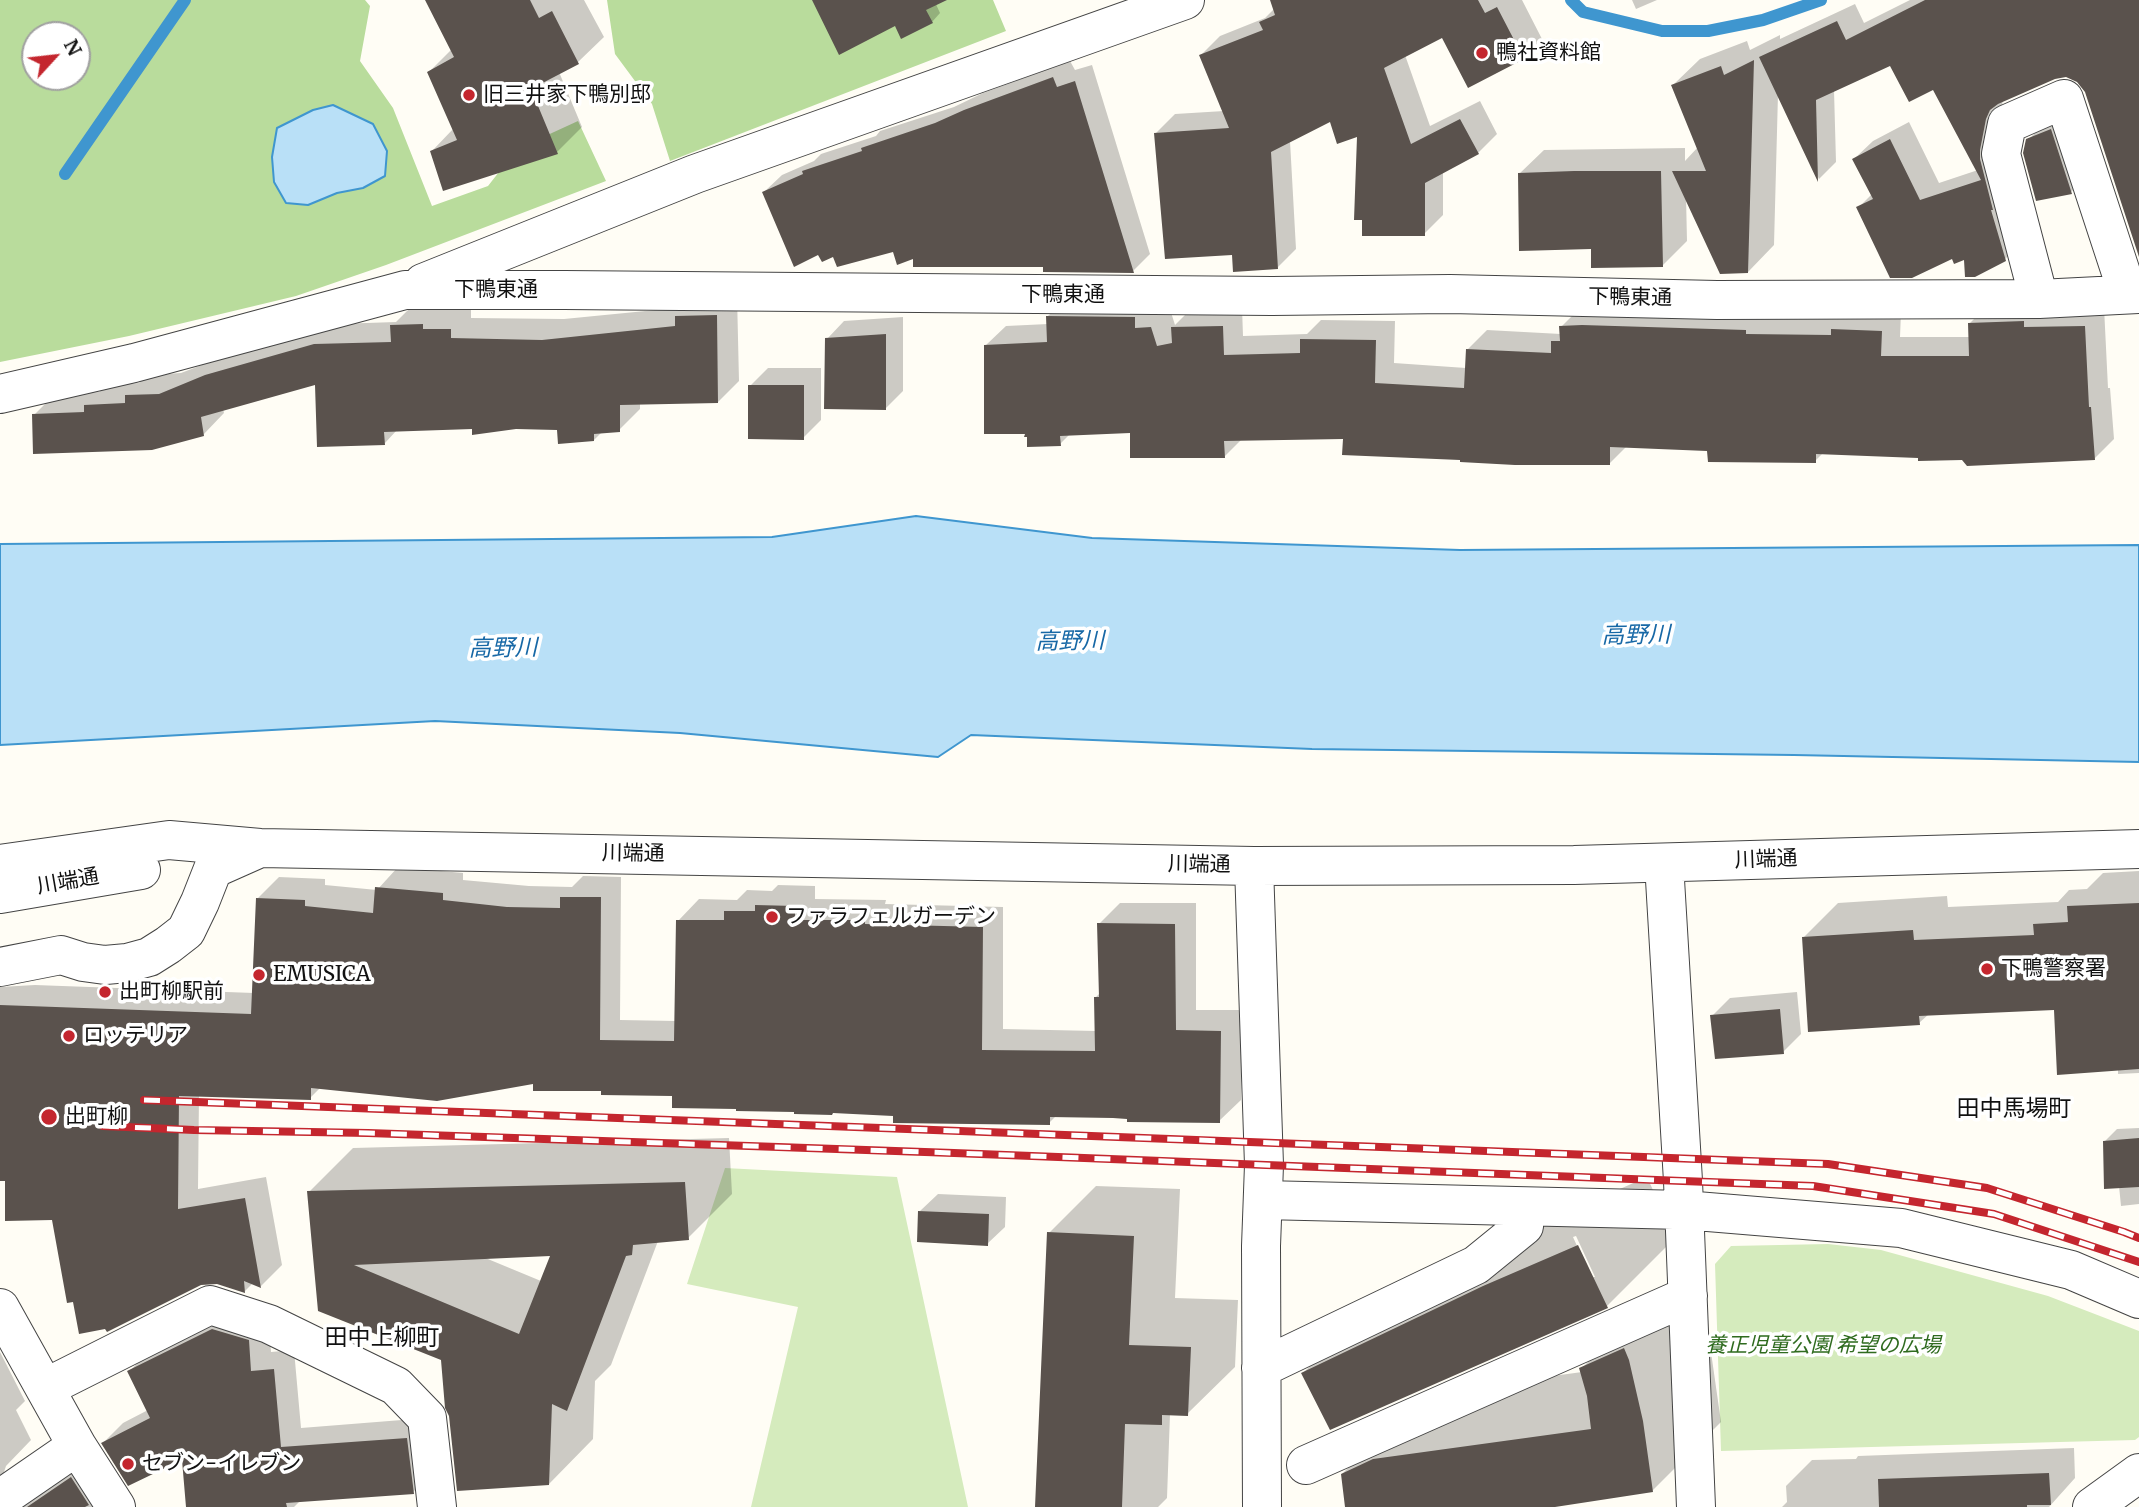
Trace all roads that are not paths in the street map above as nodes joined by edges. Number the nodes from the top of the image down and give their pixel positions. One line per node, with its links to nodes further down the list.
1 (1185, 0): 2 (street)
2 (405, 290): 4 (street, 下鴨東通); 5 (street, 下鴨東通)
3 (2133, 294): 4 (street, 下鴨東通); 4 (street)
4 (2039, 299)
5 (0, 394)
6 (260, 848): 9 (street, 川端通); 10 (street, 川端通); 11 (street, 川端通); 12 (street)
7 (2139, 849): 8 (street, 川端通)
8 (1664, 863): 10 (street, 川端通); 14 (street)
9 (0, 864)
10 (1254, 866): 13 (street)
11 (0, 894)
12 (0, 967)
13 (1263, 1200): 14 (street); 19 (street)
14 (1684, 1210): 16 (street); 17 (street)
15 (1524, 1226): 19 (street)
16 (1688, 1296): 22 (street); 28 (street)
17 (2139, 1299)
18 (0, 1308): 20 (street)
19 (1261, 1368): 27 (street)
20 (45, 1388): 21 (street); 26 (street)
21 (77, 1446): 24 (street); 25 (street)
22 (1306, 1465)
23 (2139, 1473): 29 (street)
24 (0, 1499)
25 (116, 1507)
26 (437, 1507)
27 (1262, 1507)
28 (1696, 1507)
29 (2092, 1507)

